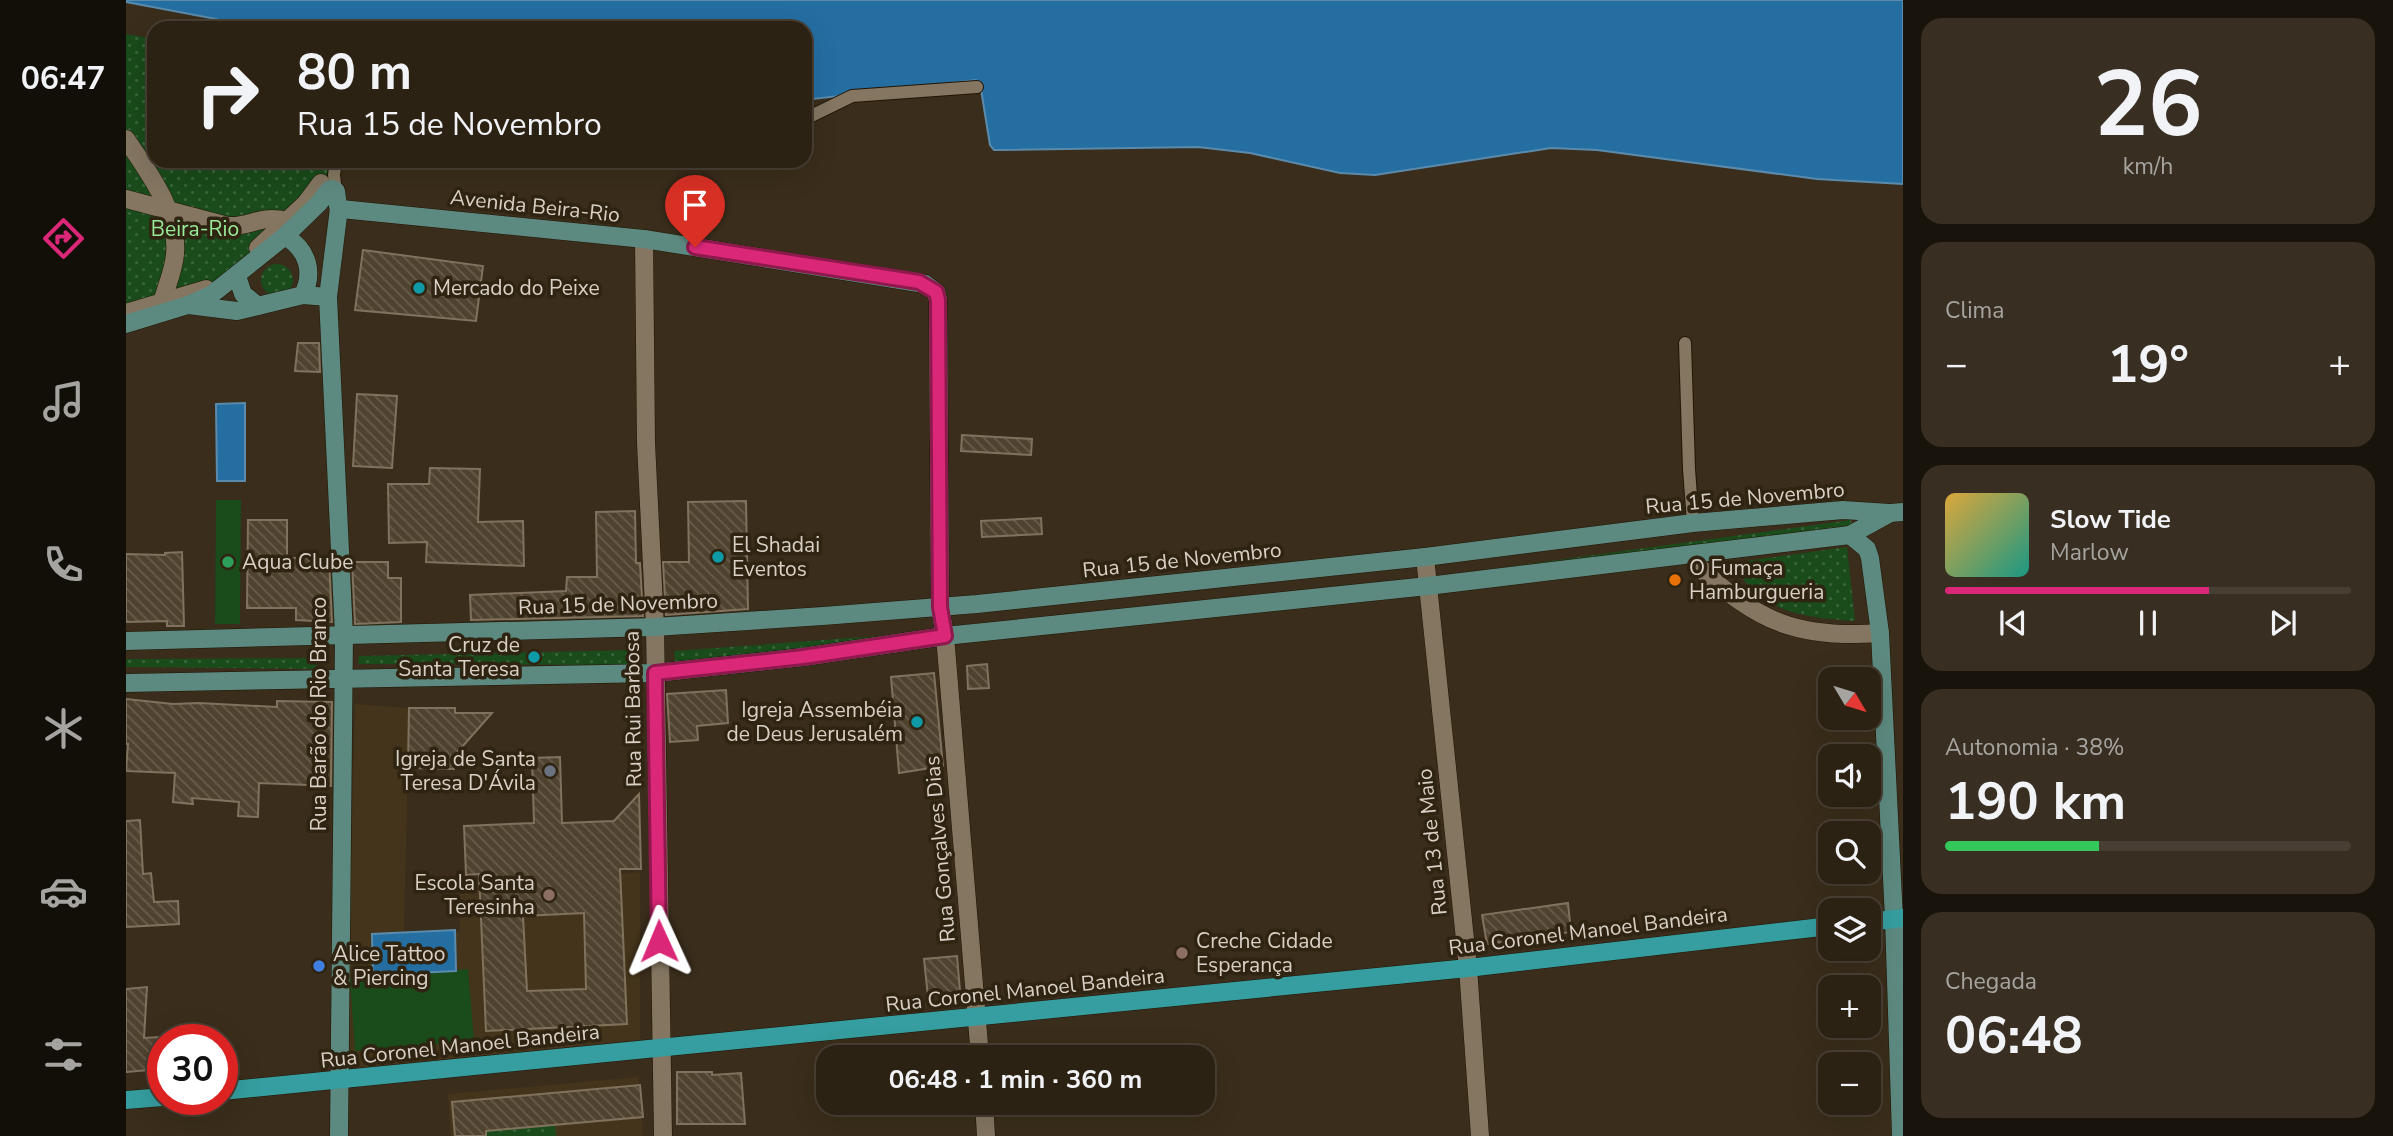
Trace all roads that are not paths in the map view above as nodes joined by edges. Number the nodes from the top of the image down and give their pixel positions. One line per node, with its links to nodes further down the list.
1 (977, 86): 2 (lane)
2 (812, 116)
3 (126, 139): 7 (street)
4 (335, 168): 5 (lane)
5 (332, 194): 8 (main road); 9 (main road, Avenida Beira-Rio); 12 (main road, Rua Barão do Rio Branco)
6 (126, 199): 7 (street)
7 (167, 208): 8 (street); 13 (street)
8 (287, 228): 10 (main road); 11 (main road); 13 (street)
9 (644, 239): 26 (main road, Avenida Beira-Rio); 27 (street, Rua Rui Barbosa)
10 (237, 276): 14 (main road); 15 (main road)
11 (303, 295): 12 (main road); 15 (main road)
12 (328, 296): 29 (main road, Rua Barão do Rio Branco)
13 (162, 303): 16 (street)
14 (188, 305): 15 (main road); 17 (main road)
15 (258, 306)
16 (126, 313)
17 (126, 324)
18 (1685, 343): 20 (lane)
19 (1896, 513): 20 (main road, Rua 15 de Novembro); 21 (main road, Rua 15 de Novembro); 23 (main road)
20 (1693, 523): 22 (main road, Rua 15 de Novembro)
21 (1850, 535): 23 (main road); 25 (main road, Rua 15 de Novembro)
22 (1425, 558): 25 (street, Rua 13 de Maio); 26 (main road, Rua 15 de Novembro)
23 (1870, 558): 28 (main road)
24 (1699, 567): 28 (street)
25 (1428, 586): 30 (main road, Rua 15 de Novembro); 37 (street, Rua 13 de Maio)
26 (940, 607): 27 (main road, Rua 15 de Novembro); 30 (main road)
27 (654, 627): 29 (main road, Rua 15 de Novembro); 32 (street, Rua Rui Barbosa)
28 (1880, 633): 35 (main road)
29 (344, 635): 31 (main road, Rua 15 de Novembro); 33 (main road, Rua Barão do Rio Branco)
30 (945, 636): 32 (main road, Rua 15 de Novembro); 38 (street, Rua Gonçalves Dias)
31 (126, 641)
32 (655, 673): 33 (main road, Rua 15 de Novembro); 40 (street, Rua Rui Barbosa)
33 (343, 678): 34 (main road, Rua 15 de Novembro); 41 (main road, Rua Barão do Rio Branco)
34 (126, 682)
35 (1898, 918): 50 (main road)
36 (1818, 927): 37 (main road, Rua Coronel Manoel Bandeira)
37 (1468, 968): 38 (main road, Rua Coronel Manoel Bandeira); 49 (street, Rua 13 de Maio)
38 (978, 1018): 39 (street, Rua Gonçalves Dias); 40 (main road, Rua Coronel Manoel Bandeira)
39 (979, 1045)
40 (661, 1048): 41 (main road, Rua Coronel Manoel Bandeira); 47 (street, Rua Rui Barbosa)
41 (340, 1081): 42 (main road, Rua Coronel Manoel Bandeira); 46 (main road, Rua Barão do Rio Branco)
42 (238, 1090)
43 (147, 1098): 44 (main road)
44 (126, 1100)
45 (985, 1115): 48 (street)
46 (339, 1136)
47 (663, 1136)
48 (986, 1136)
49 (1480, 1136)
50 (1901, 1136)

